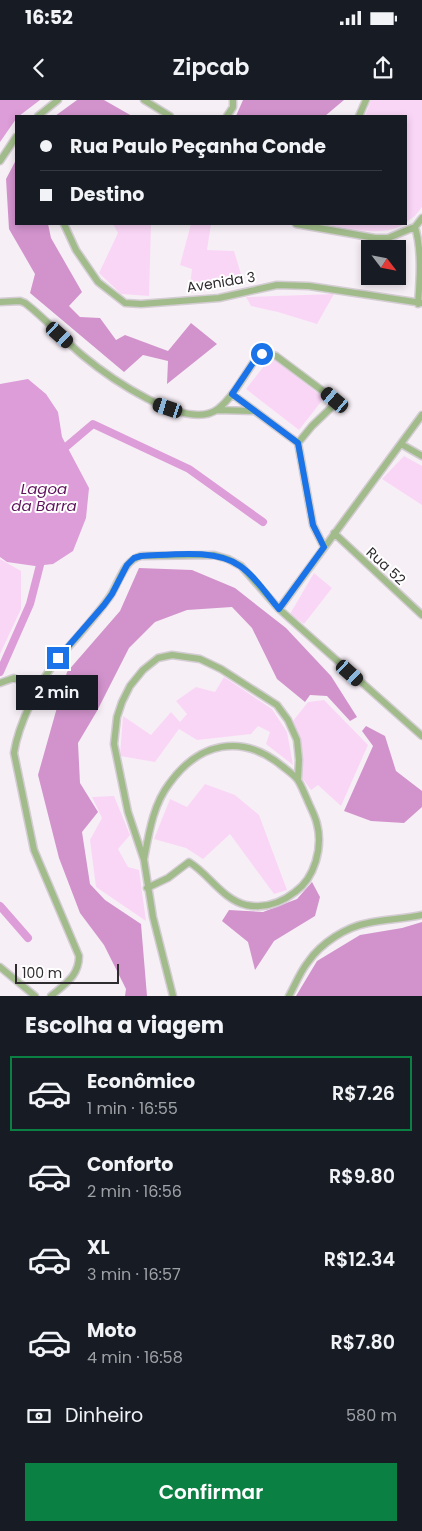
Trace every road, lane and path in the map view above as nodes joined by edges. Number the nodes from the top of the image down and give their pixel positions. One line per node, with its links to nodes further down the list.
1 (58, 100): 5 (street)
2 (144, 100): 6 (street)
3 (232, 100): 7 (street)
4 (366, 100): 8 (street)
5 (39, 115)
6 (168, 115)
7 (228, 115)
8 (359, 115)
9 (15, 138): 10 (street)
10 (0, 161)
11 (422, 218): 14 (street)
12 (64, 225): 16 (street, Avenida 3)
13 (302, 225): 14 (street)
14 (414, 227): 16 (street)
15 (0, 302): 18 (street)
16 (420, 303)
17 (232, 394): 18 (street); 19 (street); 21 (street)
18 (217, 410): 19 (street)
19 (255, 411): 21 (street)
20 (422, 416): 22 (street)
21 (298, 443): 25 (street)
22 (400, 444): 23 (street); 24 (street)
23 (422, 456)
24 (334, 533): 25 (street); 27 (street, Rua 52)
25 (324, 547): 26 (street)
26 (279, 609): 29 (street); 30 (street)
27 (422, 614)
28 (0, 682): 29 (street)
29 (38, 689): 37 (street)
30 (422, 736)
31 (298, 779): 32 (street); 32 (street); 33 (street)
32 (144, 860): 33 (street)
33 (147, 888): 38 (street)
34 (422, 915): 39 (street)
35 (0, 967): 36 (street)
36 (35, 996)
37 (51, 996)
38 (173, 996)
39 (289, 996)

